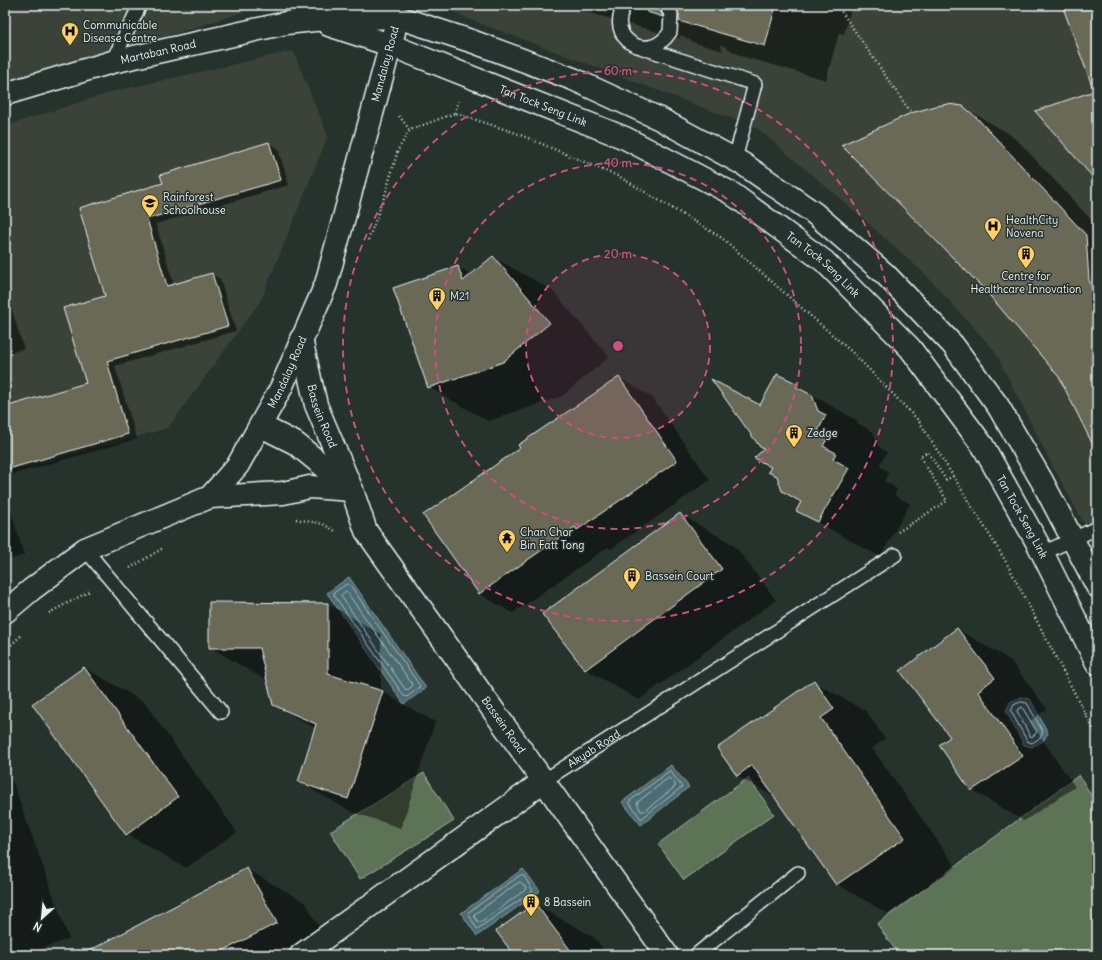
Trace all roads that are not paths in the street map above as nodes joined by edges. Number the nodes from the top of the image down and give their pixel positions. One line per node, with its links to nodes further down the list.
1 (140, 5): 8 (lane)
2 (625, 5): 7 (lane)
3 (666, 5): 7 (lane)
4 (398, 11): 5 (street, Martaban Road); 6 (street, Mandalay Road); 10 (street)
5 (314, 20): 6 (street, Martaban Road); 8 (street, Martaban Road)
6 (390, 45): 11 (street, Mandalay Road); 18 (street, Tan Tock Seng Link)
7 (643, 48): 10 (lane)
8 (112, 62): 9 (street, Martaban Road)
9 (5, 94)
10 (735, 159): 16 (street)
11 (301, 339): 12 (street, Mandalay Road); 13 (street, Bassein Road)
12 (260, 426): 13 (street, Bassein Road); 14 (street, Mandalay Road)
13 (352, 490): 14 (street); 24 (street, Bassein Road)
14 (210, 497): 17 (street, Mandalay Road)
15 (1097, 528): 16 (lane)
16 (1072, 539): 18 (lane); 20 (street)
17 (85, 549): 21 (street, Mandalay Road); 23 (lane)
18 (1042, 553): 22 (street, Tan Tock Seng Link)
19 (895, 555): 24 (lane, Akyab Road)
20 (1097, 586)
21 (5, 612)
22 (1097, 663)
23 (221, 712)
24 (545, 780): 26 (street, Akyab Road); 27 (street, Bassein Road)
25 (798, 873): 28 (lane)
26 (301, 955)
27 (667, 955)
28 (696, 955)

